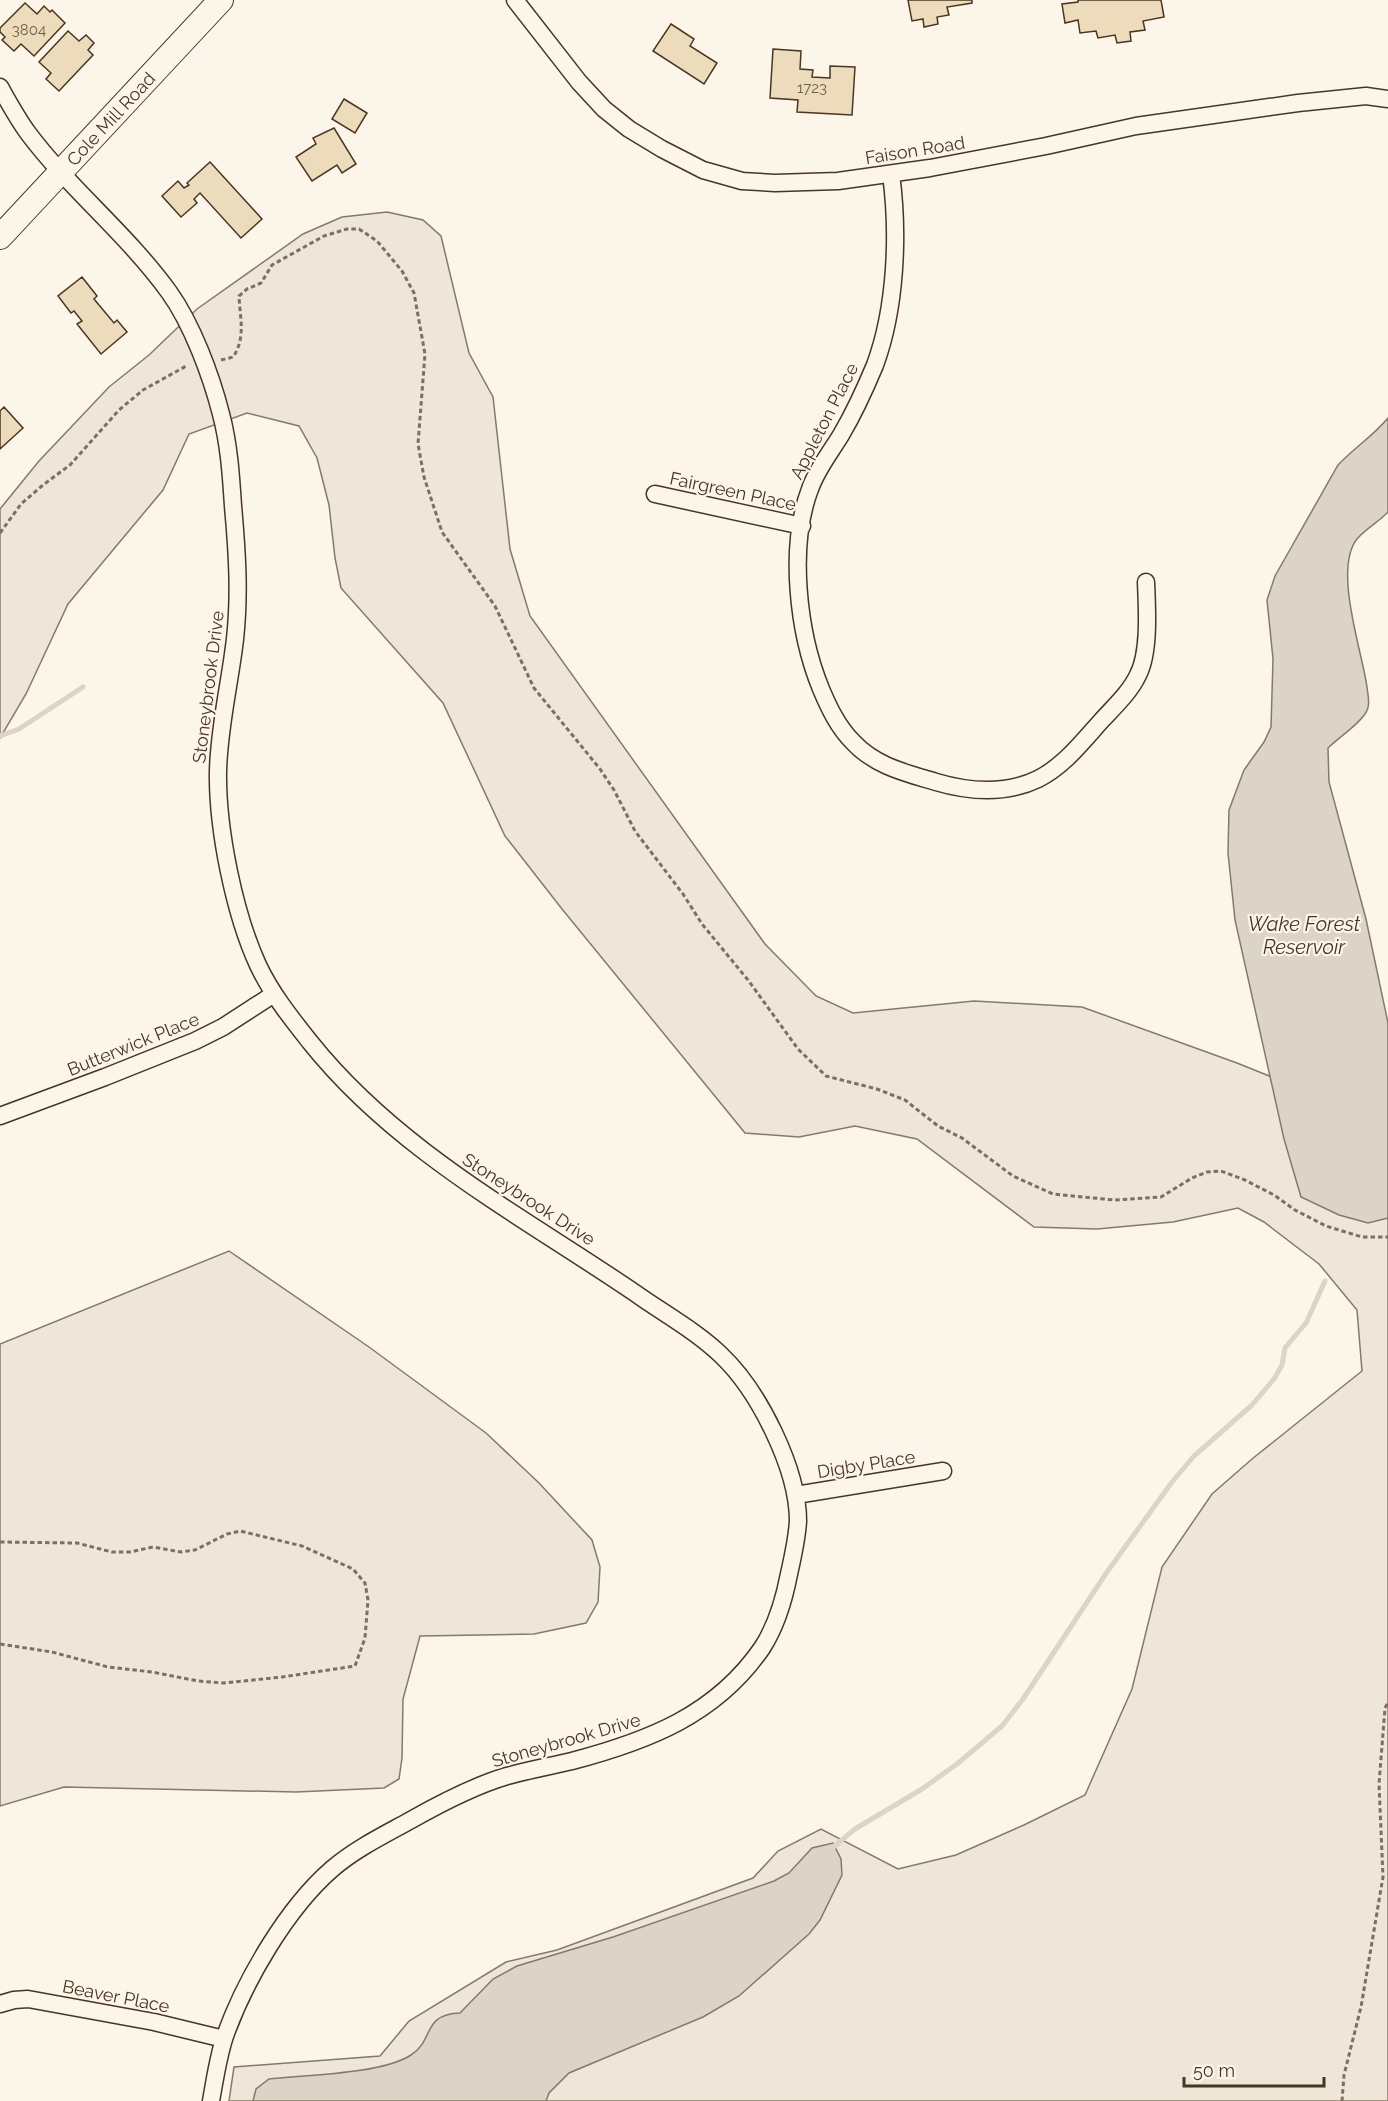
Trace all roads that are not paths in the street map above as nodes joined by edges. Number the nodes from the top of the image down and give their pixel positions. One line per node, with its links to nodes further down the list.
1 (221, 0): 5 (street, Cole Mill Road)
2 (514, 0): 6 (street, Faison Road)
3 (0, 87): 5 (street, Stoneybrook Drive)
4 (1388, 99): 6 (street, Faison Road)
5 (61, 171): 7 (street, Cole Mill Road); 11 (street, Stoneybrook Drive)
6 (891, 174): 9 (street, Appleton Place)
7 (0, 237)
8 (655, 494): 9 (street, Fairgreen Place)
9 (802, 526): 10 (street, Appleton Place)
10 (1146, 582)
11 (274, 994): 12 (street, Butterwick Place); 14 (street, Stoneybrook Drive)
12 (0, 1116)
13 (943, 1471): 14 (street, Digby Place)
14 (796, 1495): 16 (street, Stoneybrook Drive)
15 (0, 2004): 16 (street, Beaver Place)
16 (224, 2039): 17 (street, Stoneybrook Drive)
17 (211, 2101)

